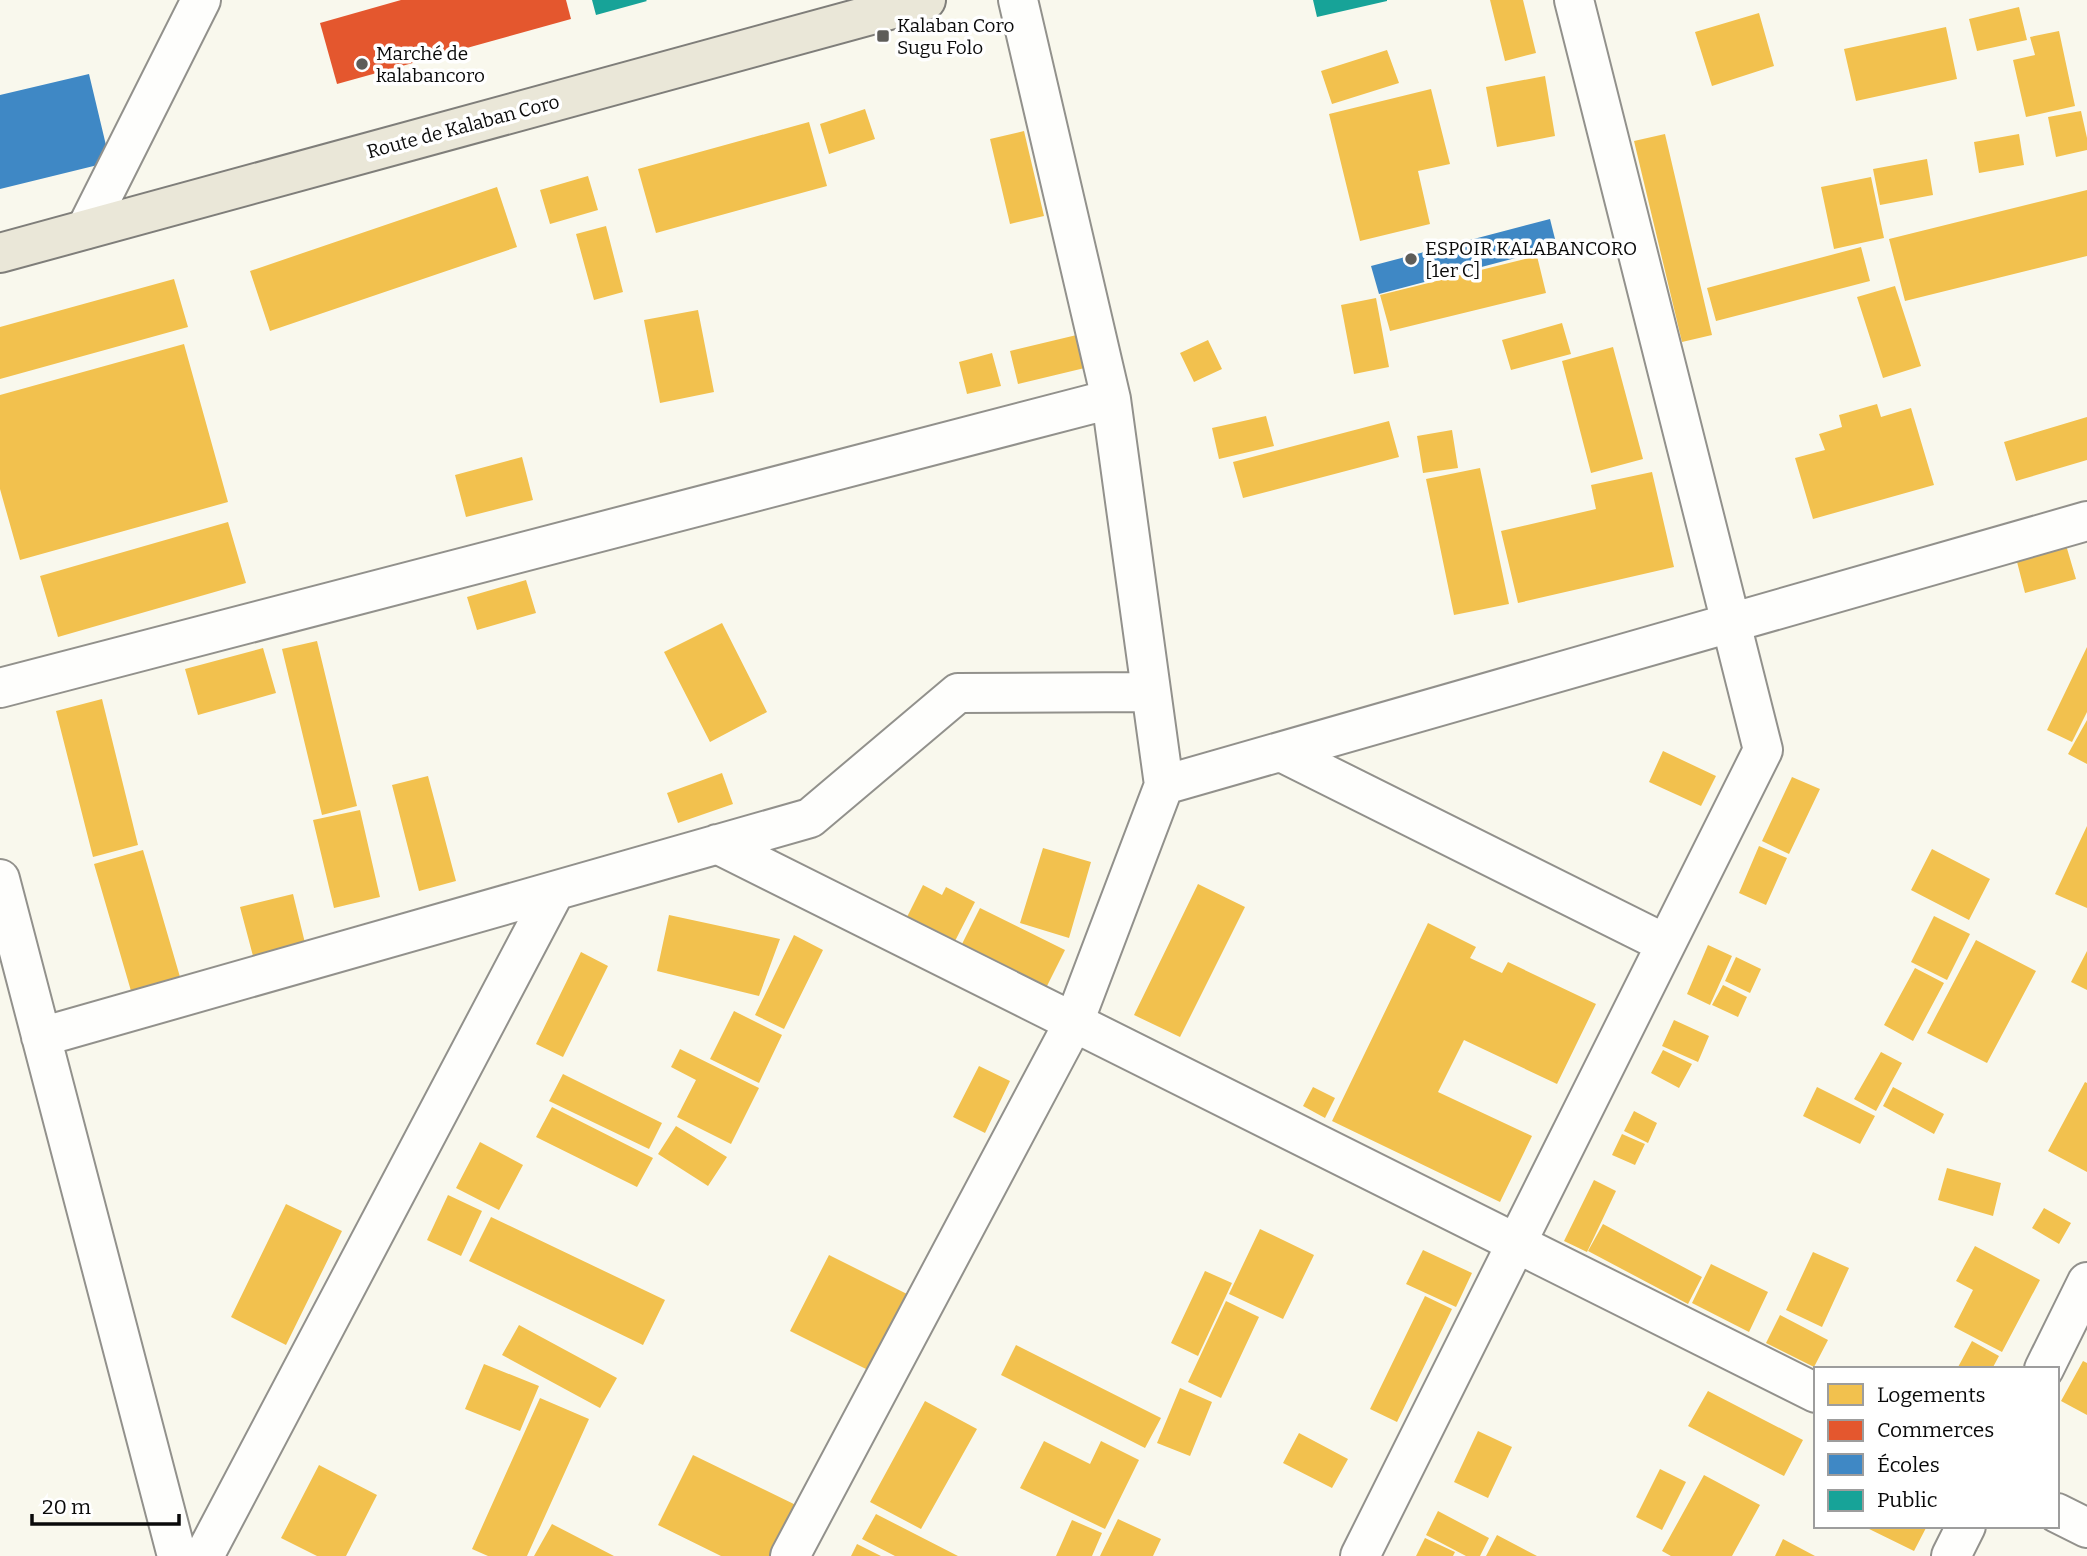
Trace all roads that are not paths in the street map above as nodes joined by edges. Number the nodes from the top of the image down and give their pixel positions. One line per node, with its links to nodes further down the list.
1 (201, 0): 5 (street)
2 (926, 0): 5 (main road, Route de Kalaban Coro)
3 (1018, 0): 7 (street)
4 (1574, 0): 9 (street)
5 (86, 229): 6 (main road, Route de Kalaban Coro)
6 (0, 253)
7 (1111, 399): 10 (street); 11 (street)
8 (2087, 521): 9 (street)
9 (1731, 622): 12 (street); 17 (street)
10 (0, 688)
11 (1151, 692): 13 (street); 14 (street)
12 (1281, 752): 13 (street); 17 (street)
13 (1164, 785): 18 (street)
14 (717, 844): 16 (street); 18 (street)
15 (0, 878): 19 (street)
16 (555, 891): 19 (street); 28 (street)
17 (1666, 944): 20 (street)
18 (1074, 1022): 20 (street); 29 (street)
19 (41, 1037): 27 (street)
20 (1517, 1243): 23 (street); 30 (street)
21 (2087, 1282): 22 (street)
22 (2045, 1367)
23 (1814, 1391)
24 (2059, 1514): 26 (street)
25 (1965, 1528): 31 (street)
26 (2087, 1528)
27 (177, 1556)
28 (204, 1556)
29 (790, 1556)
30 (1360, 1556)
31 (1951, 1556)

